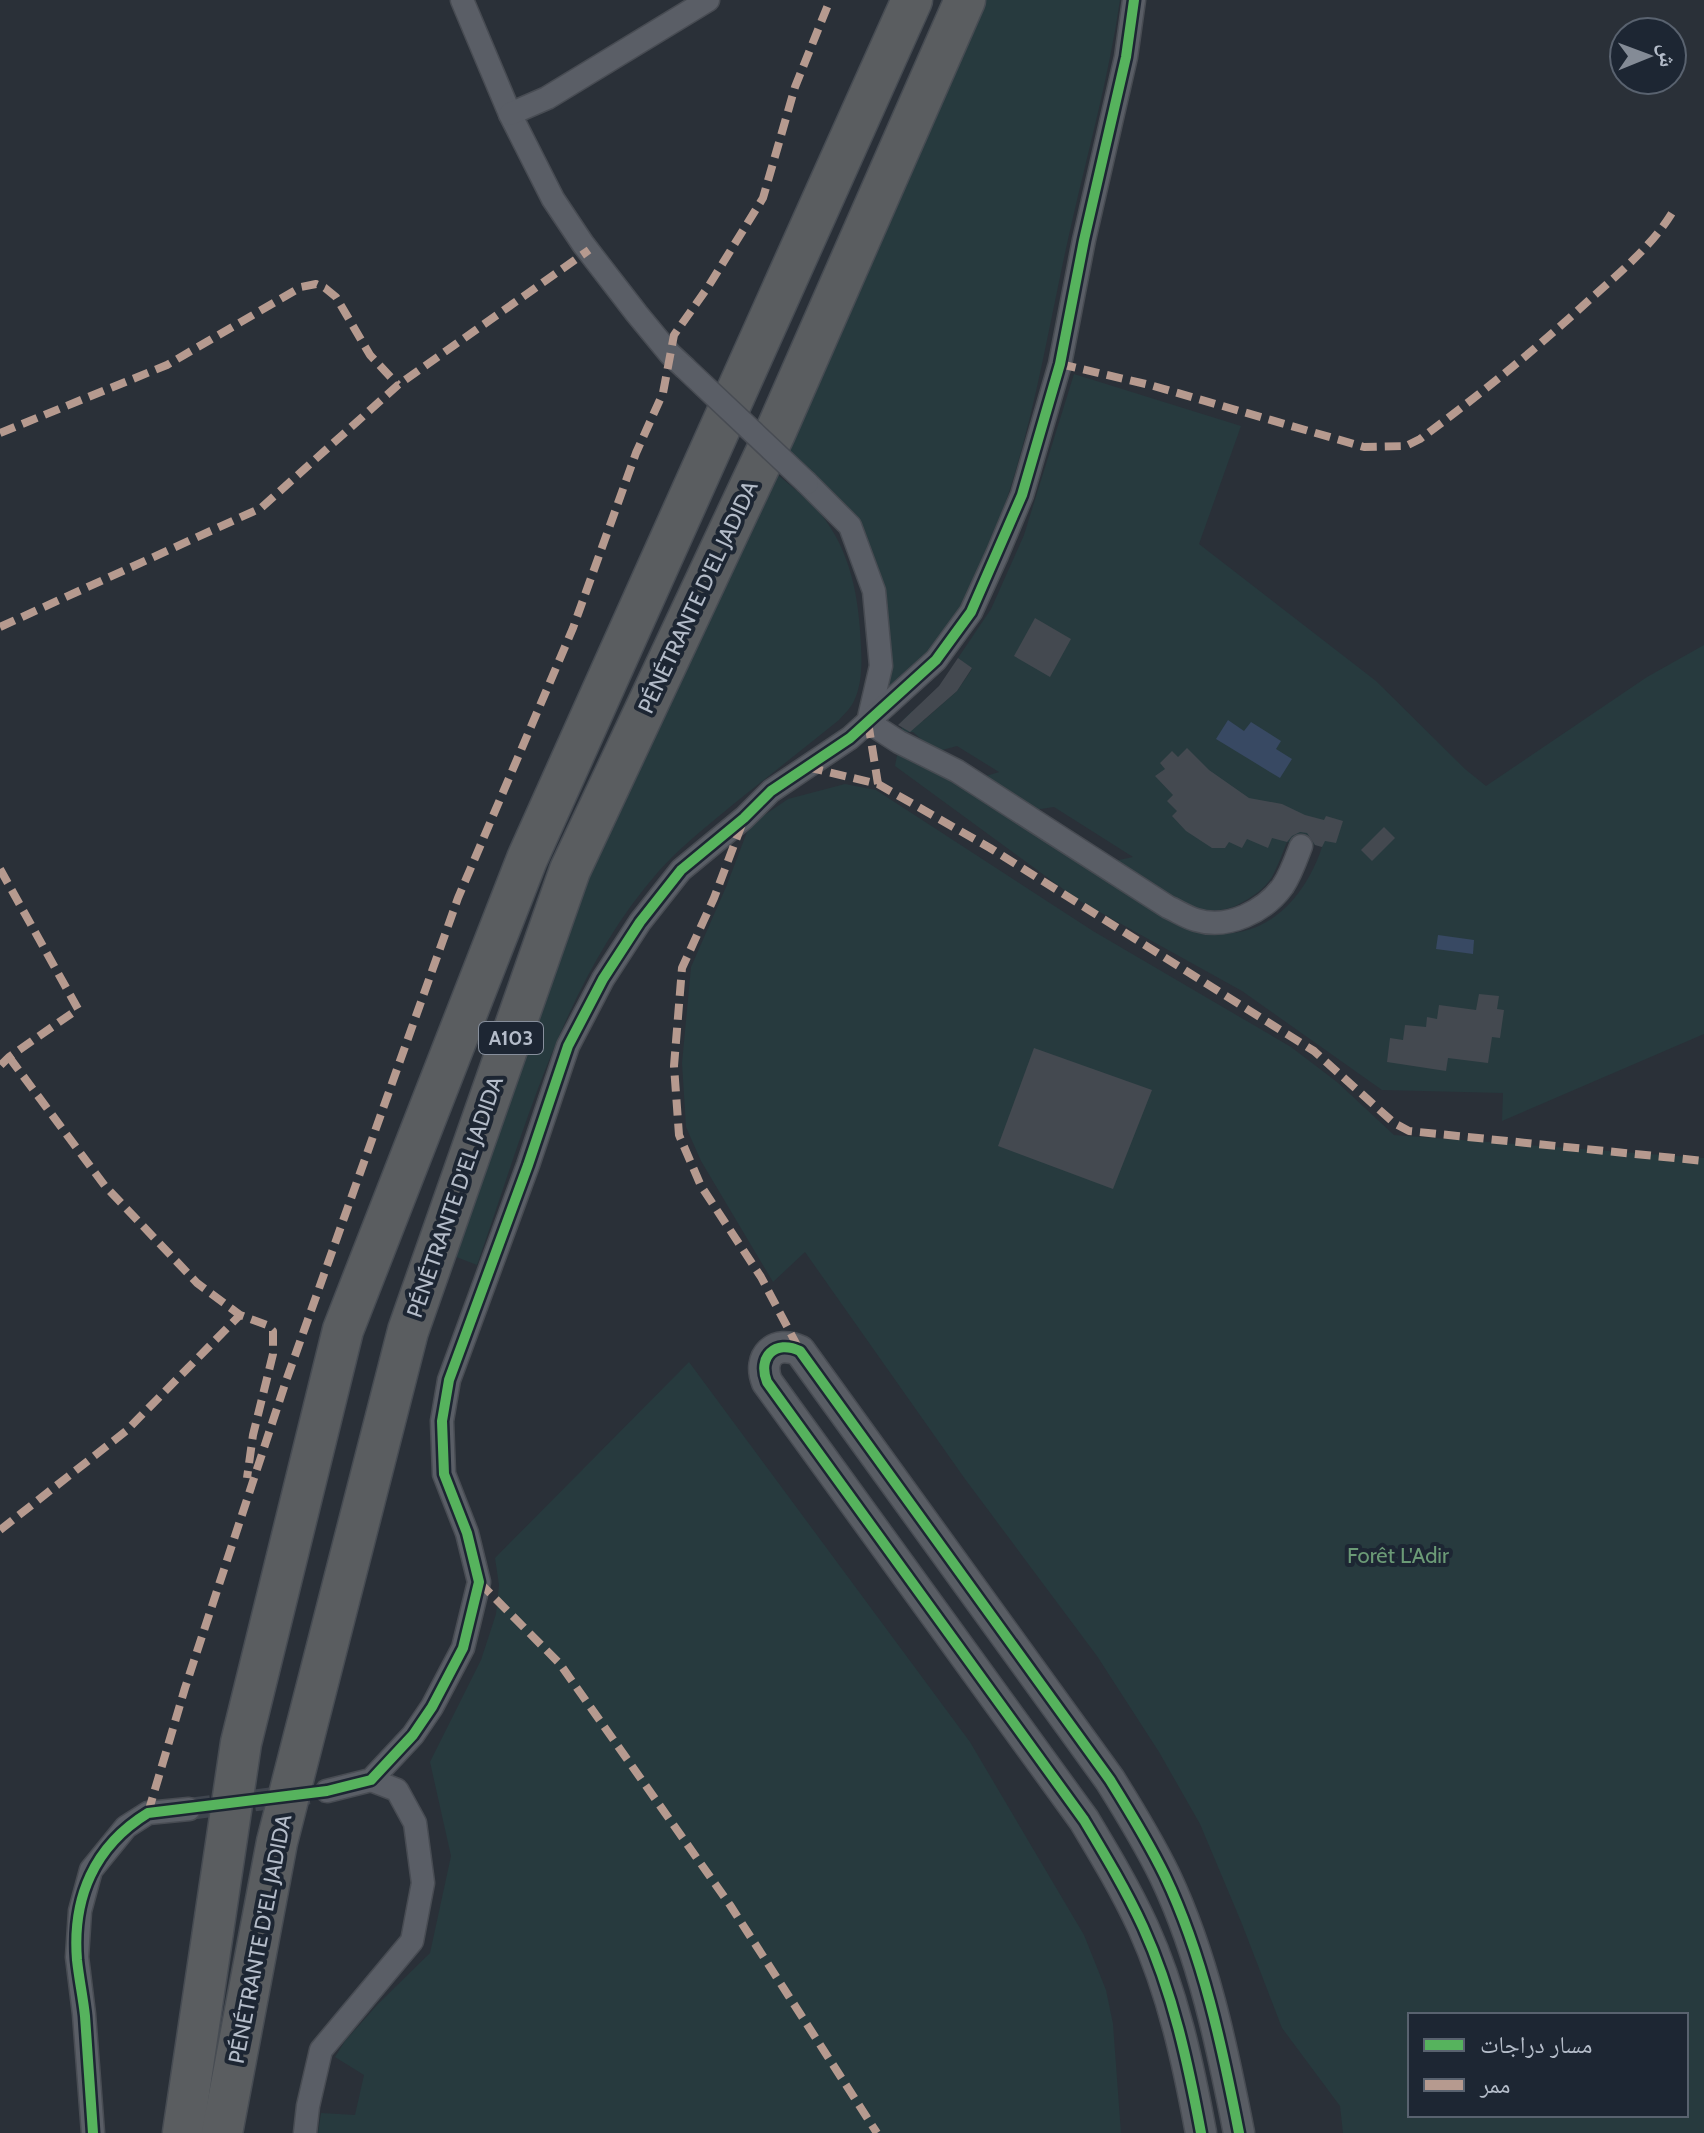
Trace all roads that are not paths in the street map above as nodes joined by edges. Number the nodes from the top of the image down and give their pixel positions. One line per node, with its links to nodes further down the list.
1 (462, 0): 6 (street)
2 (708, 0): 6 (street)
3 (912, 0): 13 (highway, PÉNÉTRANTE D'EL JADIDA / A103)
4 (965, 0): 14 (highway, PÉNÉTRANTE D'EL JADIDA / A103)
5 (1134, 0): 7 (street)
6 (510, 114): 7 (street, bridge)
7 (868, 722): 8 (street); 9 (street)
8 (1301, 846)
9 (371, 1780): 10 (street); 15 (street)
10 (327, 1791)
11 (189, 1809): 12 (street)
12 (93, 2133)
13 (183, 2133)
14 (222, 2133)
15 (305, 2133)
16 (1201, 2133): 17 (street)
17 (1239, 2133)

